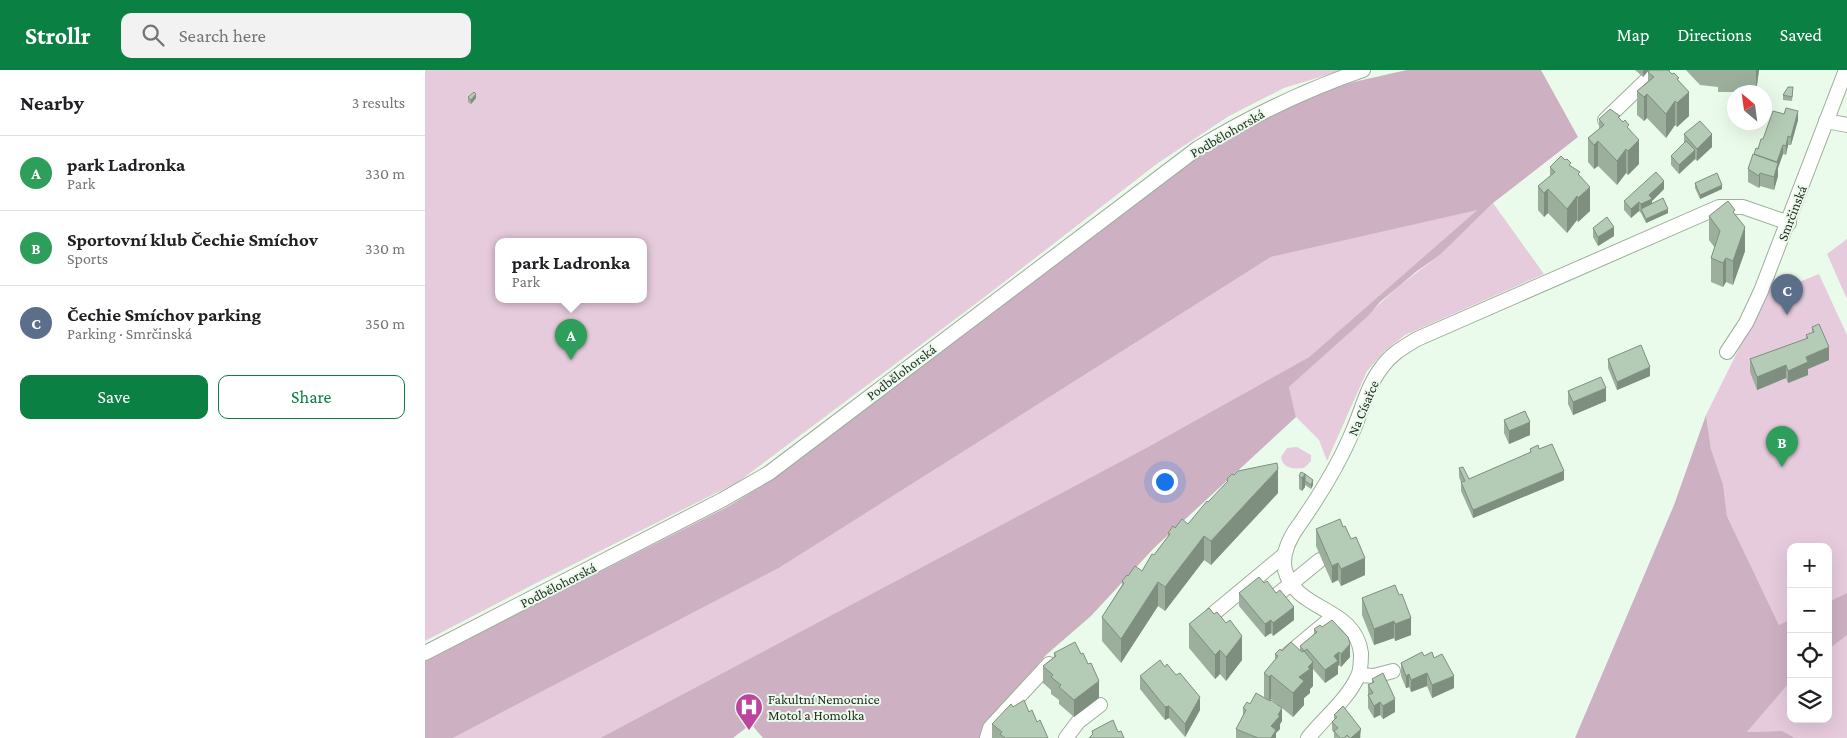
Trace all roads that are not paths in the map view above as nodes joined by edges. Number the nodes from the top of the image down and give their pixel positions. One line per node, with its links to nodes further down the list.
1 (1363, 70): 15 (street, Podbělohorská)
2 (1657, 70): 4 (street)
3 (1846, 70): 5 (street, Smrčinská)
4 (1605, 120)
5 (1826, 121): 6 (street); 7 (street, Smrčinská)
6 (1847, 125)
7 (1789, 224): 8 (street, Smrčinská); 9 (street, Na Císařce)
8 (1727, 352)
9 (1285, 555): 11 (street, Na Císařce); 13 (street)
10 (1320, 560): 11 (street)
11 (1290, 584): 12 (street); 14 (street)
12 (1277, 595)
13 (1213, 614)
14 (1334, 616): 16 (street); 19 (street)
15 (425, 653)
16 (1286, 656)
17 (1049, 664): 21 (street)
18 (1393, 671): 19 (street)
19 (1359, 675): 23 (street)
20 (1100, 705): 22 (street)
21 (987, 738)
22 (1067, 738)
23 (1308, 738)

